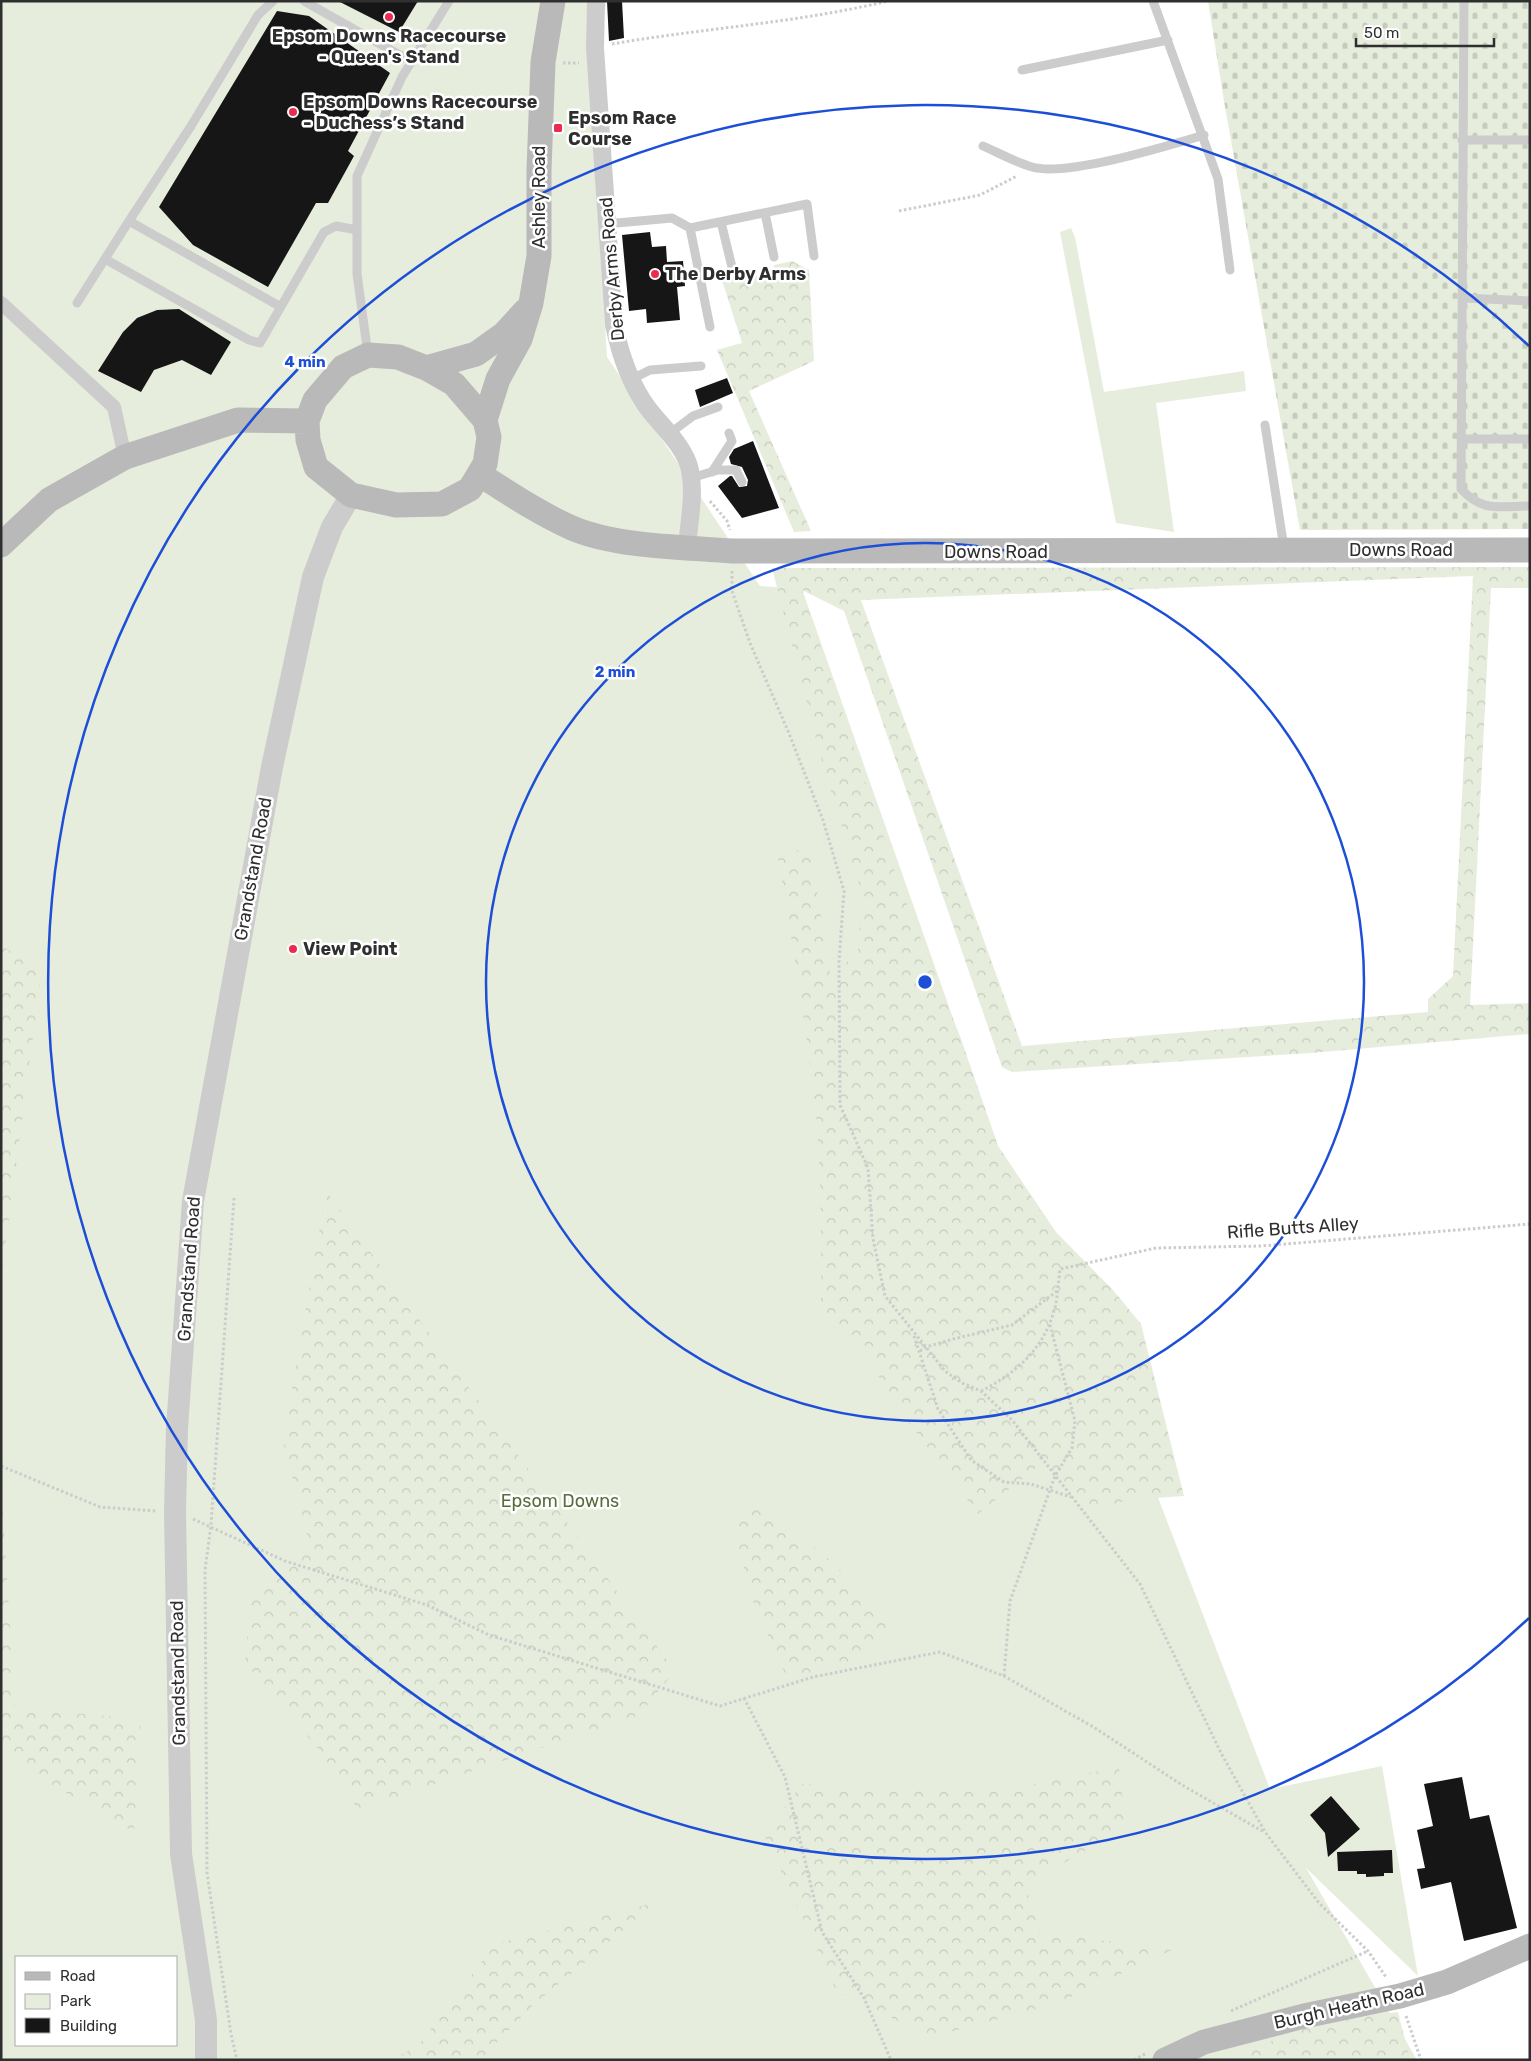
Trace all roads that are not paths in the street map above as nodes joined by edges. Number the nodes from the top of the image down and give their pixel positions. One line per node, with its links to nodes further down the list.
1 (273, 1): 16 (lane)
2 (304, 1): 9 (lane)
3 (449, 1): 9 (lane)
4 (553, 1): 30 (main road, Ashley Road)
5 (596, 1): 18 (street, Derby Arms Road)
6 (1153, 1): 8 (lane)
7 (1464, 1): 12 (lane)
8 (1168, 40): 10 (lane); 11 (lane)
9 (412, 62): 20 (lane)
10 (1022, 70)
11 (1204, 135): 14 (lane); 25 (lane)
12 (1462, 140): 13 (lane); 26 (lane)
13 (1530, 140)
14 (982, 146)
15 (765, 213): 17 (lane); 21 (lane); 22 (lane)
16 (129, 221): 23 (lane); 31 (lane)
17 (721, 222): 19 (lane); 24 (lane)
18 (606, 224): 19 (lane); 36 (street, Derby Arms Road)
19 (690, 228): 32 (lane)
20 (357, 230): 31 (lane); 33 (lane)
21 (814, 256)
22 (774, 257)
23 (105, 259): 28 (lane); 31 (lane)
24 (732, 267)
25 (1230, 270)
26 (1462, 298): 27 (lane); 43 (lane)
27 (1530, 301)
28 (77, 302)
29 (1, 303): 45 (street)
30 (531, 303): 35 (main road); 38 (main road, Ashley Road)
31 (281, 307)
32 (710, 327)
33 (368, 355): 35 (main road); 39 (main road)
34 (700, 366): 36 (lane)
35 (426, 368): 38 (main road)
36 (632, 379): 42 (street, Derby Arms Road)
37 (718, 407): 42 (lane)
38 (485, 420): 47 (main road)
39 (307, 421): 45 (main road); 50 (main road)
40 (1265, 425): 55 (lane)
41 (729, 433): 46 (lane)
42 (669, 434): 49 (street, Derby Arms Road)
43 (1461, 439): 44 (lane); 51 (lane)
44 (1530, 439)
45 (125, 457): 52 (main road)
46 (712, 472): 48 (lane); 49 (lane)
47 (479, 474): 50 (main road); 53 (main road, Downs Road)
48 (742, 482)
49 (691, 485): 53 (street, Derby Arms Road)
50 (351, 495): 58 (street, Grandstand Road)
51 (1530, 506)
52 (1, 545)
53 (687, 547): 55 (main road, Downs Road)
54 (1530, 550): 55 (main road, Downs Road)
55 (1284, 551)
56 (1530, 1946): 57 (main road, Burgh Heath Road)
57 (1158, 2055)
58 (206, 2060)

